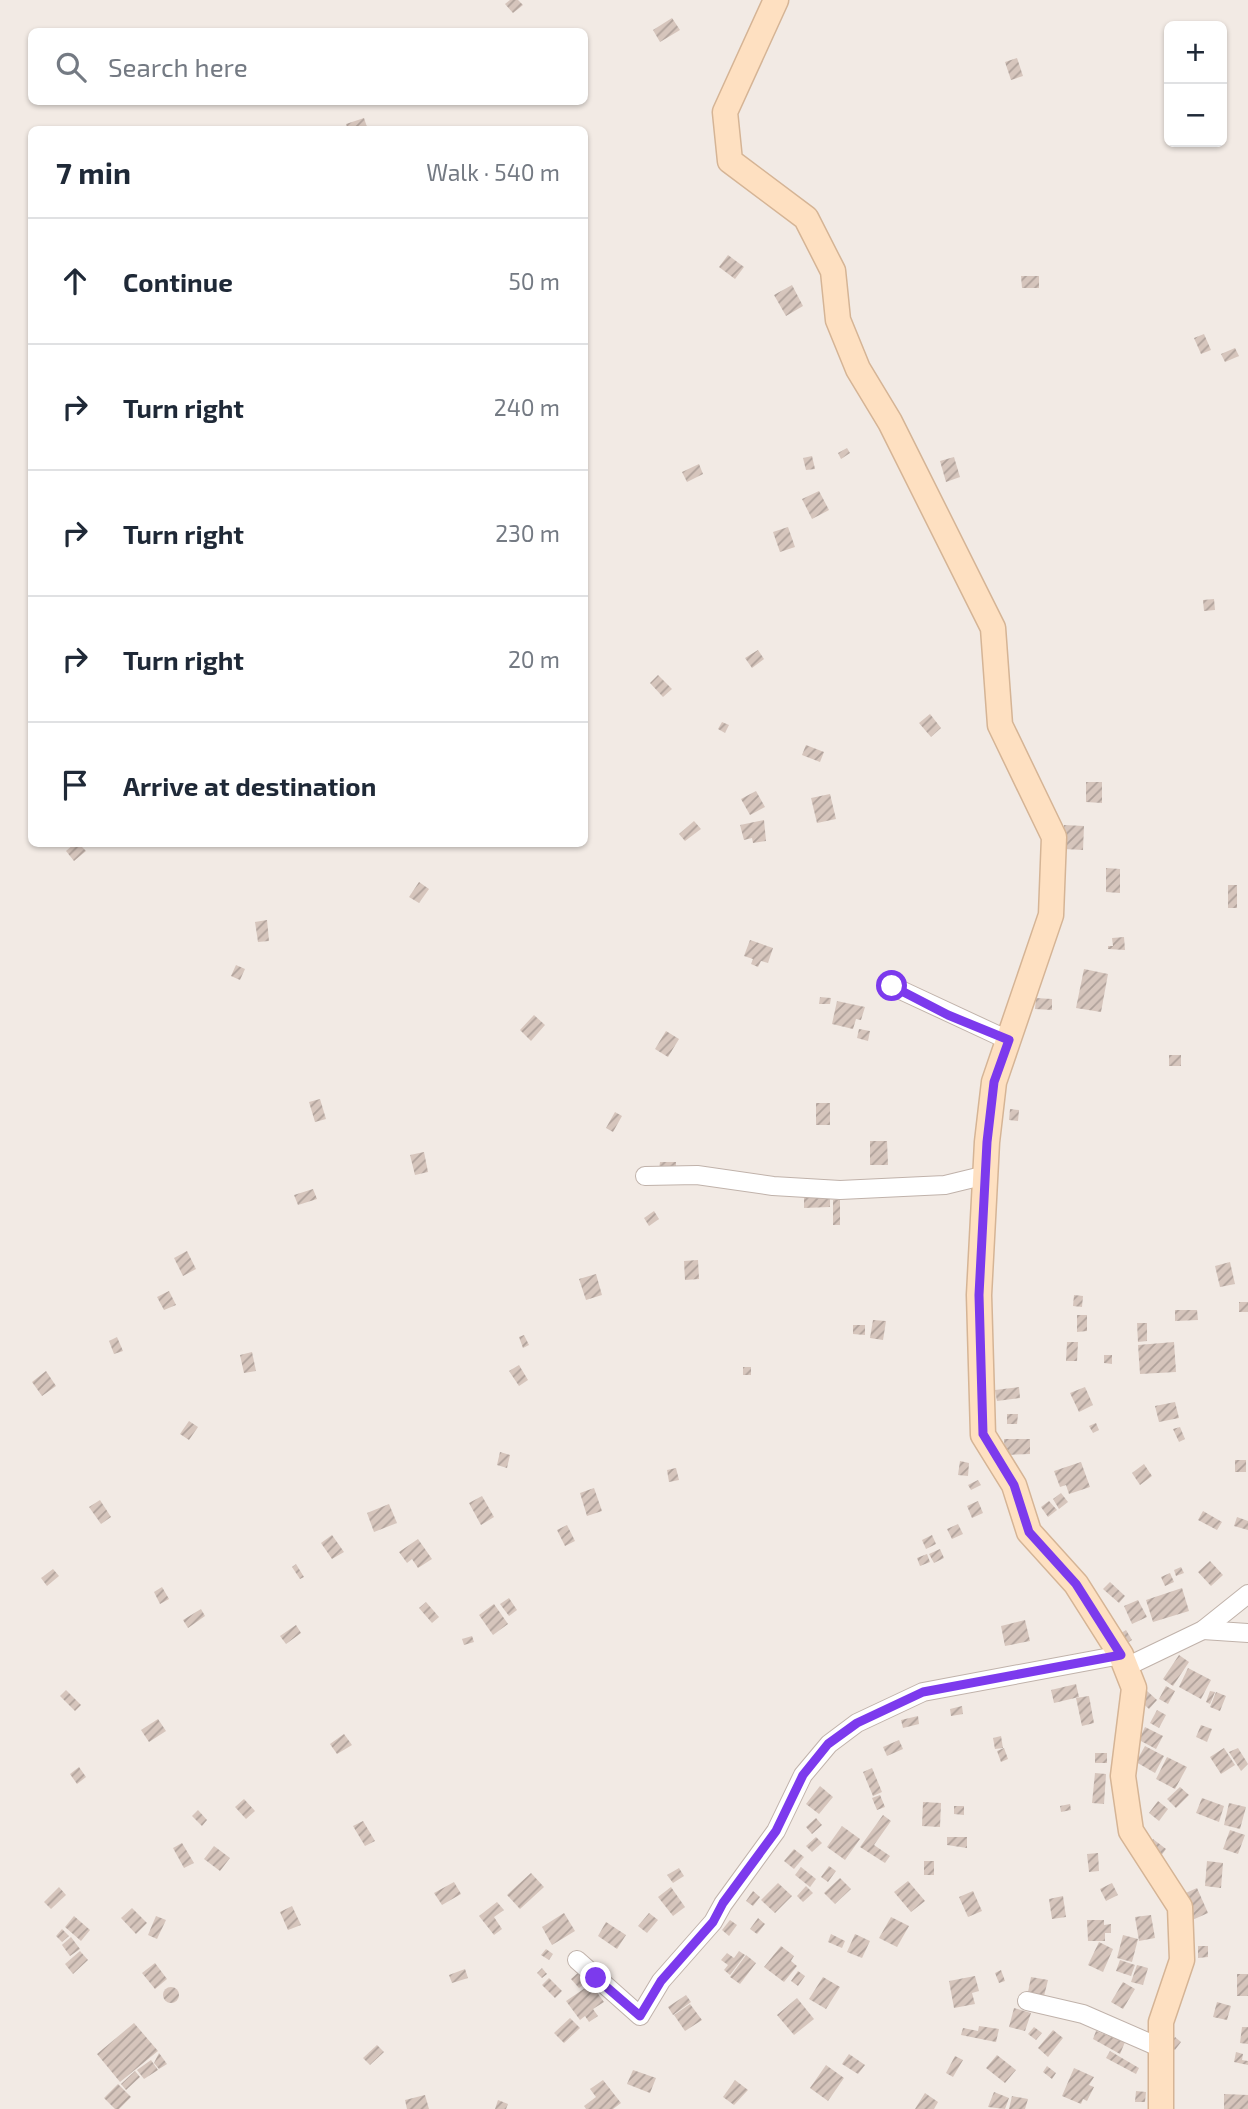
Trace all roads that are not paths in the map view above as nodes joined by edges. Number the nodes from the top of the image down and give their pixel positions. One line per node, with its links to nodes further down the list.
1 (776, 0): 3 (street)
2 (892, 986): 3 (street)
3 (1009, 1040): 4 (street)
4 (986, 1175): 5 (street); 9 (street)
5 (645, 1176)
6 (1248, 1594): 7 (street)
7 (1203, 1630): 8 (street); 9 (street)
8 (1248, 1633)
9 (1124, 1661): 10 (street); 12 (street)
10 (577, 1960)
11 (1027, 2001): 12 (street)
12 (1161, 2048): 13 (street)
13 (1161, 2109)

